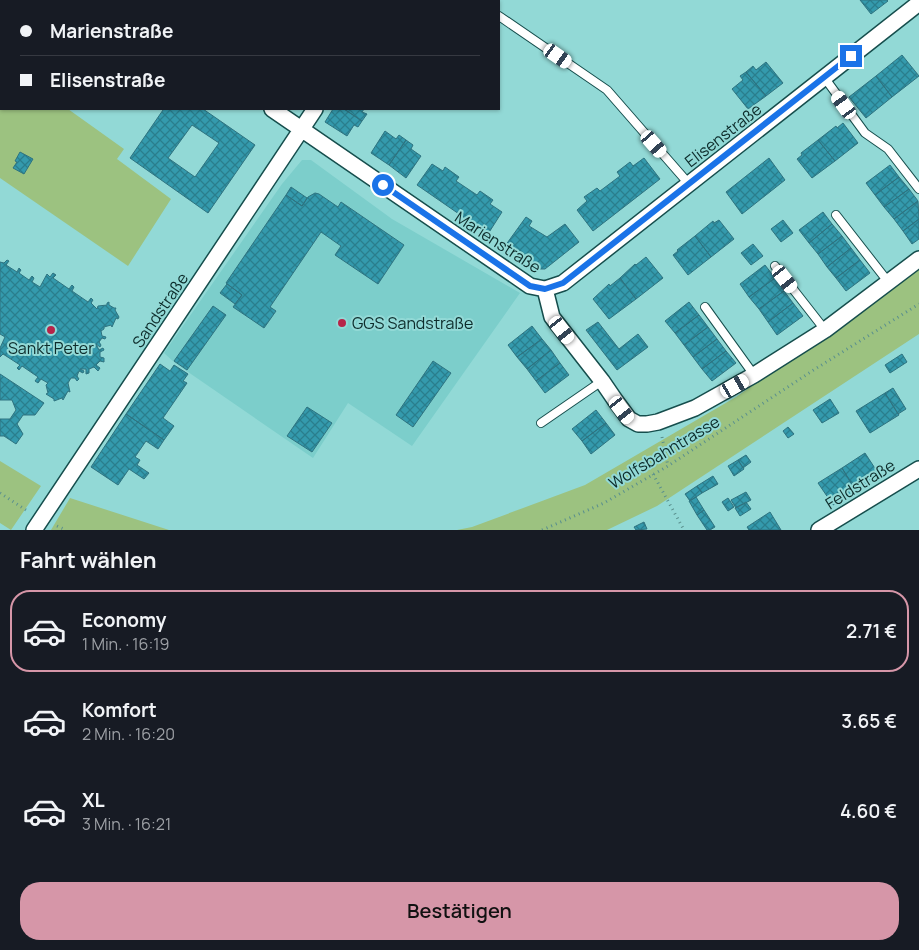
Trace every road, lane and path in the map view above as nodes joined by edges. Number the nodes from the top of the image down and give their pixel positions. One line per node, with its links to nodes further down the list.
1 (919, 3): 3 (street, Elisenstraße)
2 (500, 17): 7 (lane)
3 (824, 77): 7 (street, Elisenstraße); 8 (lane)
4 (274, 110): 6 (street, Marienstraße)
5 (314, 110): 6 (street, Sandstraße)
6 (302, 129): 13 (street, Marienstraße); 24 (street, Sandstraße)
7 (689, 184): 13 (street, Elisenstraße)
8 (919, 189)
9 (836, 215): 12 (lane)
10 (919, 259): 12 (street, Marienstraße)
11 (775, 266): 16 (lane)
12 (888, 284): 16 (street, Marienstraße)
13 (545, 289): 18 (street, Marienstraße)
14 (919, 304): 21 (path, Wolfsbahntrasse)
15 (705, 307): 17 (lane)
16 (825, 330): 17 (street, Marienstraße)
17 (754, 375): 19 (street, Marienstraße)
18 (602, 381): 19 (street, Marienstraße); 20 (lane)
19 (658, 422): 21 (path)
20 (540, 423)
21 (668, 466): 23 (path, Wolfsbahntrasse)
22 (919, 469): 27 (street, Feldstraße)
23 (653, 474): 25 (path, Wolfsbahntrasse); 26 (path)
24 (34, 530)
25 (542, 530)
26 (684, 530)
27 (819, 530)

